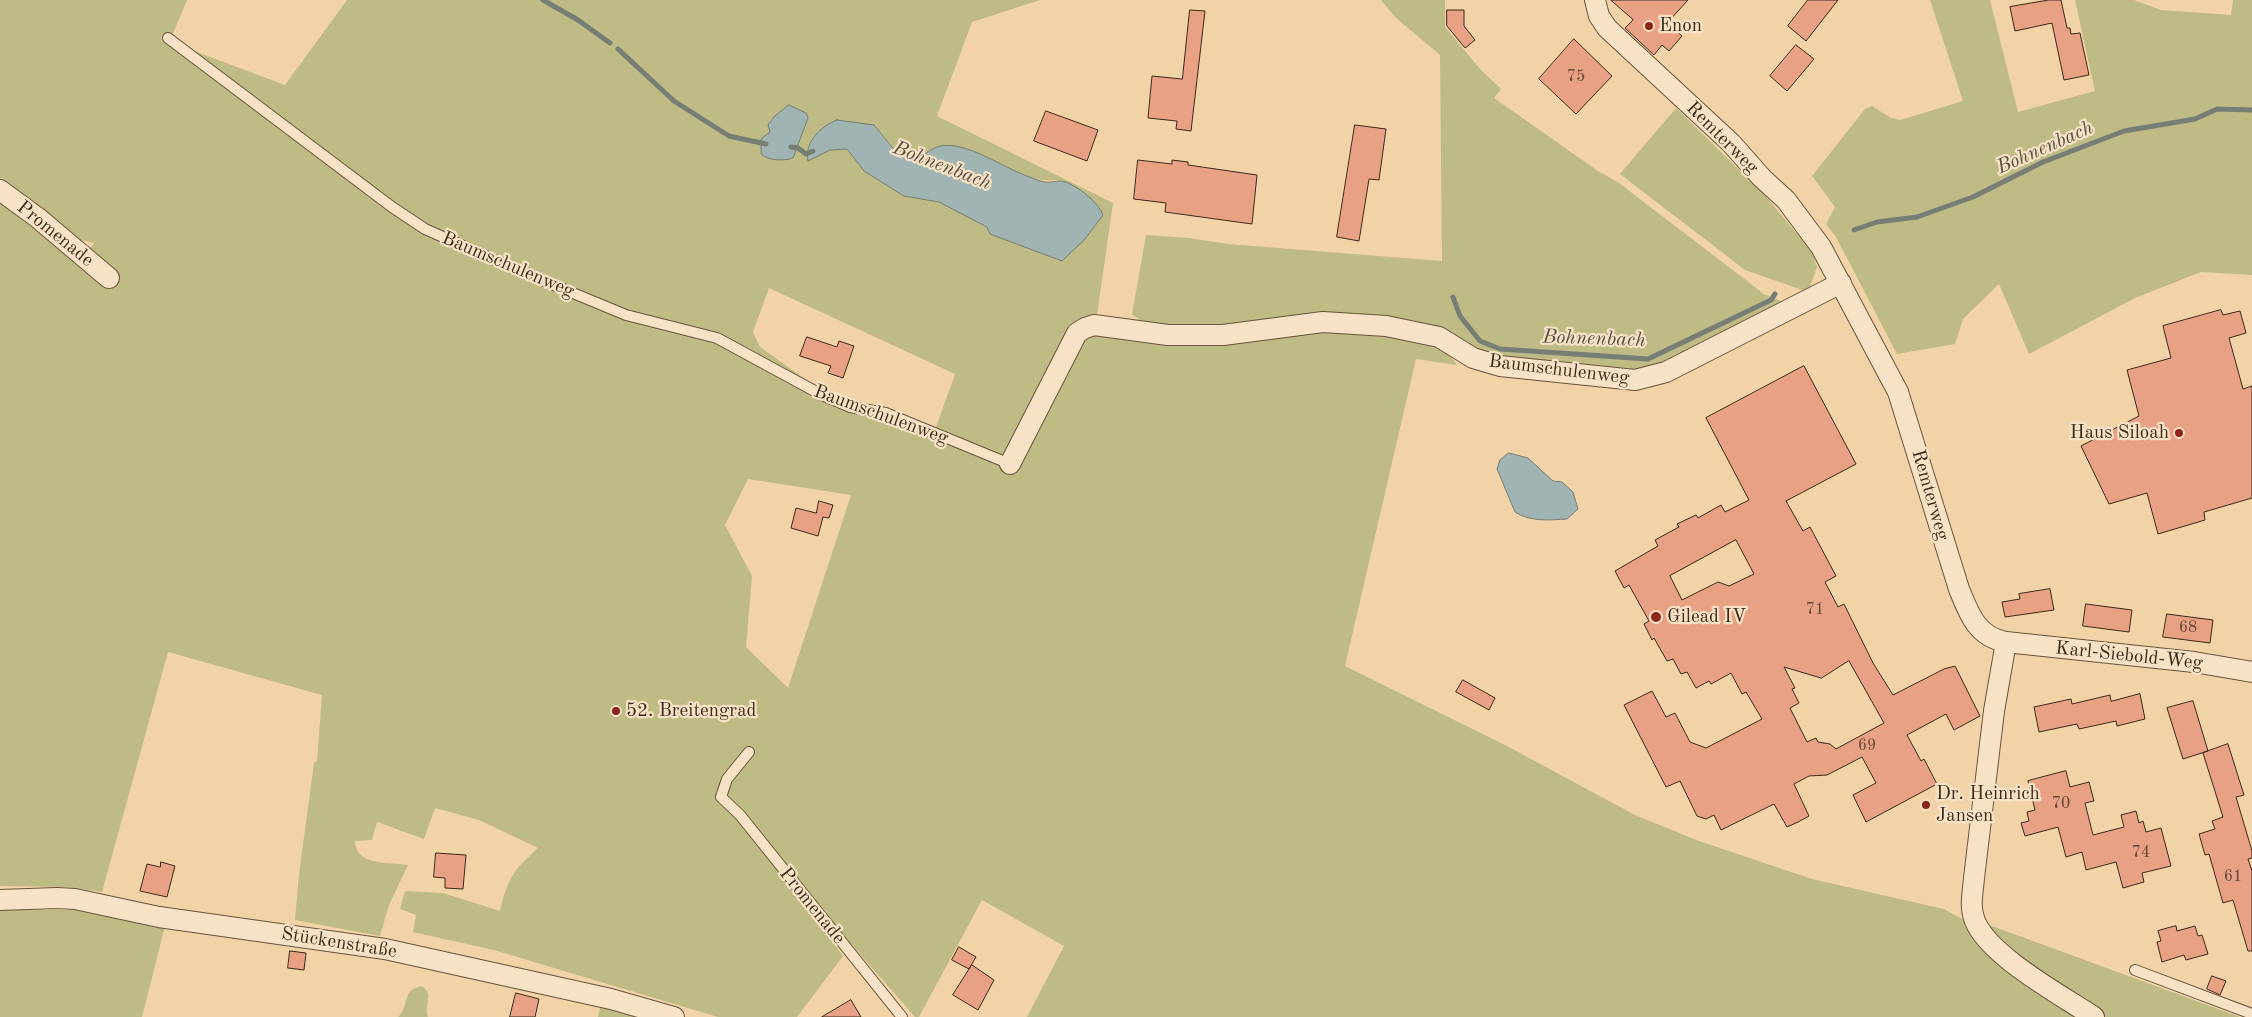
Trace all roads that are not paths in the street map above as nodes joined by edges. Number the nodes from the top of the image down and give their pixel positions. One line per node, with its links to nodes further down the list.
1 (1595, 0): 5 (street, Remterweg)
2 (168, 38): 6 (lane, Baumschulenweg)
3 (0, 190): 4 (street, Promenade)
4 (110, 278)
5 (1841, 283): 6 (street, Baumschulenweg); 7 (street, Remterweg)
6 (1010, 464)
7 (2006, 642): 8 (street, Karl-Siebold-Weg); 15 (street)
8 (2252, 672)
9 (750, 752): 14 (lane, Promenade)
10 (0, 900): 13 (street, Stückenstraße)
11 (2135, 970): 12 (lane)
12 (2252, 1014)
13 (674, 1017)
14 (902, 1017)
15 (2094, 1017)

